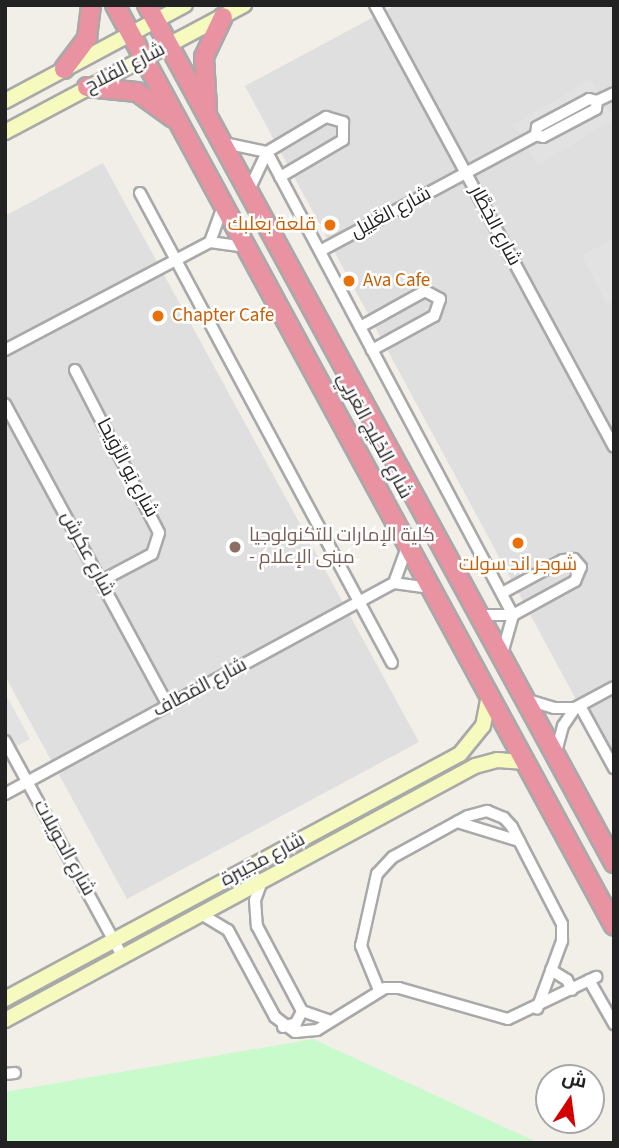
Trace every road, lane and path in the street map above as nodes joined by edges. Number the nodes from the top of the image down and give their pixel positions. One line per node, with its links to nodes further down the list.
1 (91, 5): 11 (highway)
2 (115, 5): 8 (highway, شارع الخَلِيج العَربِي)
3 (184, 5): 6 (street, شارع الفلاح)
4 (244, 5): 7 (street, شارع الفلاح)
5 (375, 5): 20 (street, شارع الخِطَّار)
6 (151, 13): 8 (street, شارع الفلاح); 9 (highway, شارع الخَلِيج العَربِي)
7 (223, 17): 9 (street, شارع الفلاح); 15 (highway)
8 (131, 33): 10 (highway, شارع الخَلِيج العَربِي); 11 (street, شارع الفلاح)
9 (169, 46): 10 (street, شارع الفلاح); 15 (highway, شارع الخَلِيج العَربِي)
10 (145, 59): 12 (street, شارع الفلاح); 16 (highway, شارع الخَلِيج العَربِي)
11 (64, 69): 14 (street, شارع الفلاح)
12 (87, 87): 16 (highway); 17 (street, شارع الفلاح)
13 (614, 93): 20 (street, شارع الغَلِيل)
14 (5, 101)
15 (207, 115): 18 (highway, شارع الخَلِيج العَربِي)
16 (184, 127): 24 (highway, شارع الخَلِيج العَربِي)
17 (5, 132)
18 (224, 143): 19 (street); 22 (highway, شارع الخَلِيج العَربِي)
19 (267, 152): 21 (street); 21 (street); 22 (street)
20 (466, 173): 27 (street, شارع الغَلِيل); 34 (street, شارع الخِطَّار)
21 (280, 177): 27 (street)
22 (249, 190): 41 (highway, شارع الخَلِيج العَربِي)
23 (140, 192): 28 (street)
24 (225, 203): 25 (street); 26 (highway, شارع الخَلِيج العَربِي)
25 (210, 242): 26 (street); 28 (street)
26 (248, 247): 35 (highway, شارع الخَلِيج العَربِي)
27 (320, 251): 29 (street)
28 (174, 262): 30 (street); 40 (street)
29 (360, 327): 31 (street); 31 (street, شارع الخَلِيج العَربِي)
30 (5, 350)
31 (372, 350): 39 (street)
32 (75, 370): 36 (street, شارع يَو الرِّوَيحا)
33 (5, 404): 36 (street, شارع عكرش)
34 (614, 447)
35 (408, 544): 37 (street); 38 (highway, شارع الخَلِيج العَربِي)
36 (101, 581): 48 (street, شارع عكرش)
37 (394, 583): 38 (street); 40 (street, شارع المَطاف)
38 (432, 588): 46 (highway, شارع الخَلِيج العَربِي)
39 (502, 593): 42 (street); 42 (street)
40 (359, 602): 44 (street); 48 (street, شارع المَطاف)
41 (479, 615): 42 (street); 43 (highway, شارع الخَلِيج العَربِي)
42 (513, 615): 43 (street)
43 (501, 657): 47 (highway, شارع الخَلِيج العَربِي)
44 (392, 663)
45 (614, 687): 49 (street)
46 (489, 694): 52 (highway, شارع الخَلِيج العَربِي); 62 (street, شارع مجَيبرة)
47 (524, 699): 49 (street); 51 (highway, شارع الخَلِيج العَربِي)
48 (168, 705): 54 (street, شارع المَطاف)
49 (578, 707): 51 (street); 53 (street)
50 (5, 741): 54 (street, شارع الحويلات)
51 (555, 756): 58 (highway, شارع الخَلِيج العَربِي)
52 (526, 762): 59 (street, شارع مجَيبرة); 61 (highway, شارع الخَلِيج العَربِي)
53 (614, 768)
54 (27, 781): 55 (street, شارع المَطاف); 62 (street, شارع الحويلات)
55 (5, 794)
56 (457, 822): 57 (street); 57 (street); 65 (street)
57 (519, 841): 64 (street)
58 (614, 863)
59 (262, 881): 60 (street, شارع مجَيبرة); 69 (street)
60 (201, 914): 63 (street, شارع مجَيبرة); 73 (street)
61 (614, 926)
62 (114, 941): 63 (street, شارع الحويلات); 67 (street, شارع مجَيبرة)
63 (122, 956): 70 (street, شارع مجَيبرة)
64 (551, 970): 66 (street); 68 (street)
65 (379, 990): 68 (street); 71 (street)
66 (572, 990): 68 (street); 72 (street)
67 (5, 999)
68 (537, 1009)
69 (302, 1011): 71 (street); 73 (street)
70 (5, 1020)
71 (328, 1020): 73 (street)
72 (614, 1024)
73 (284, 1027)

